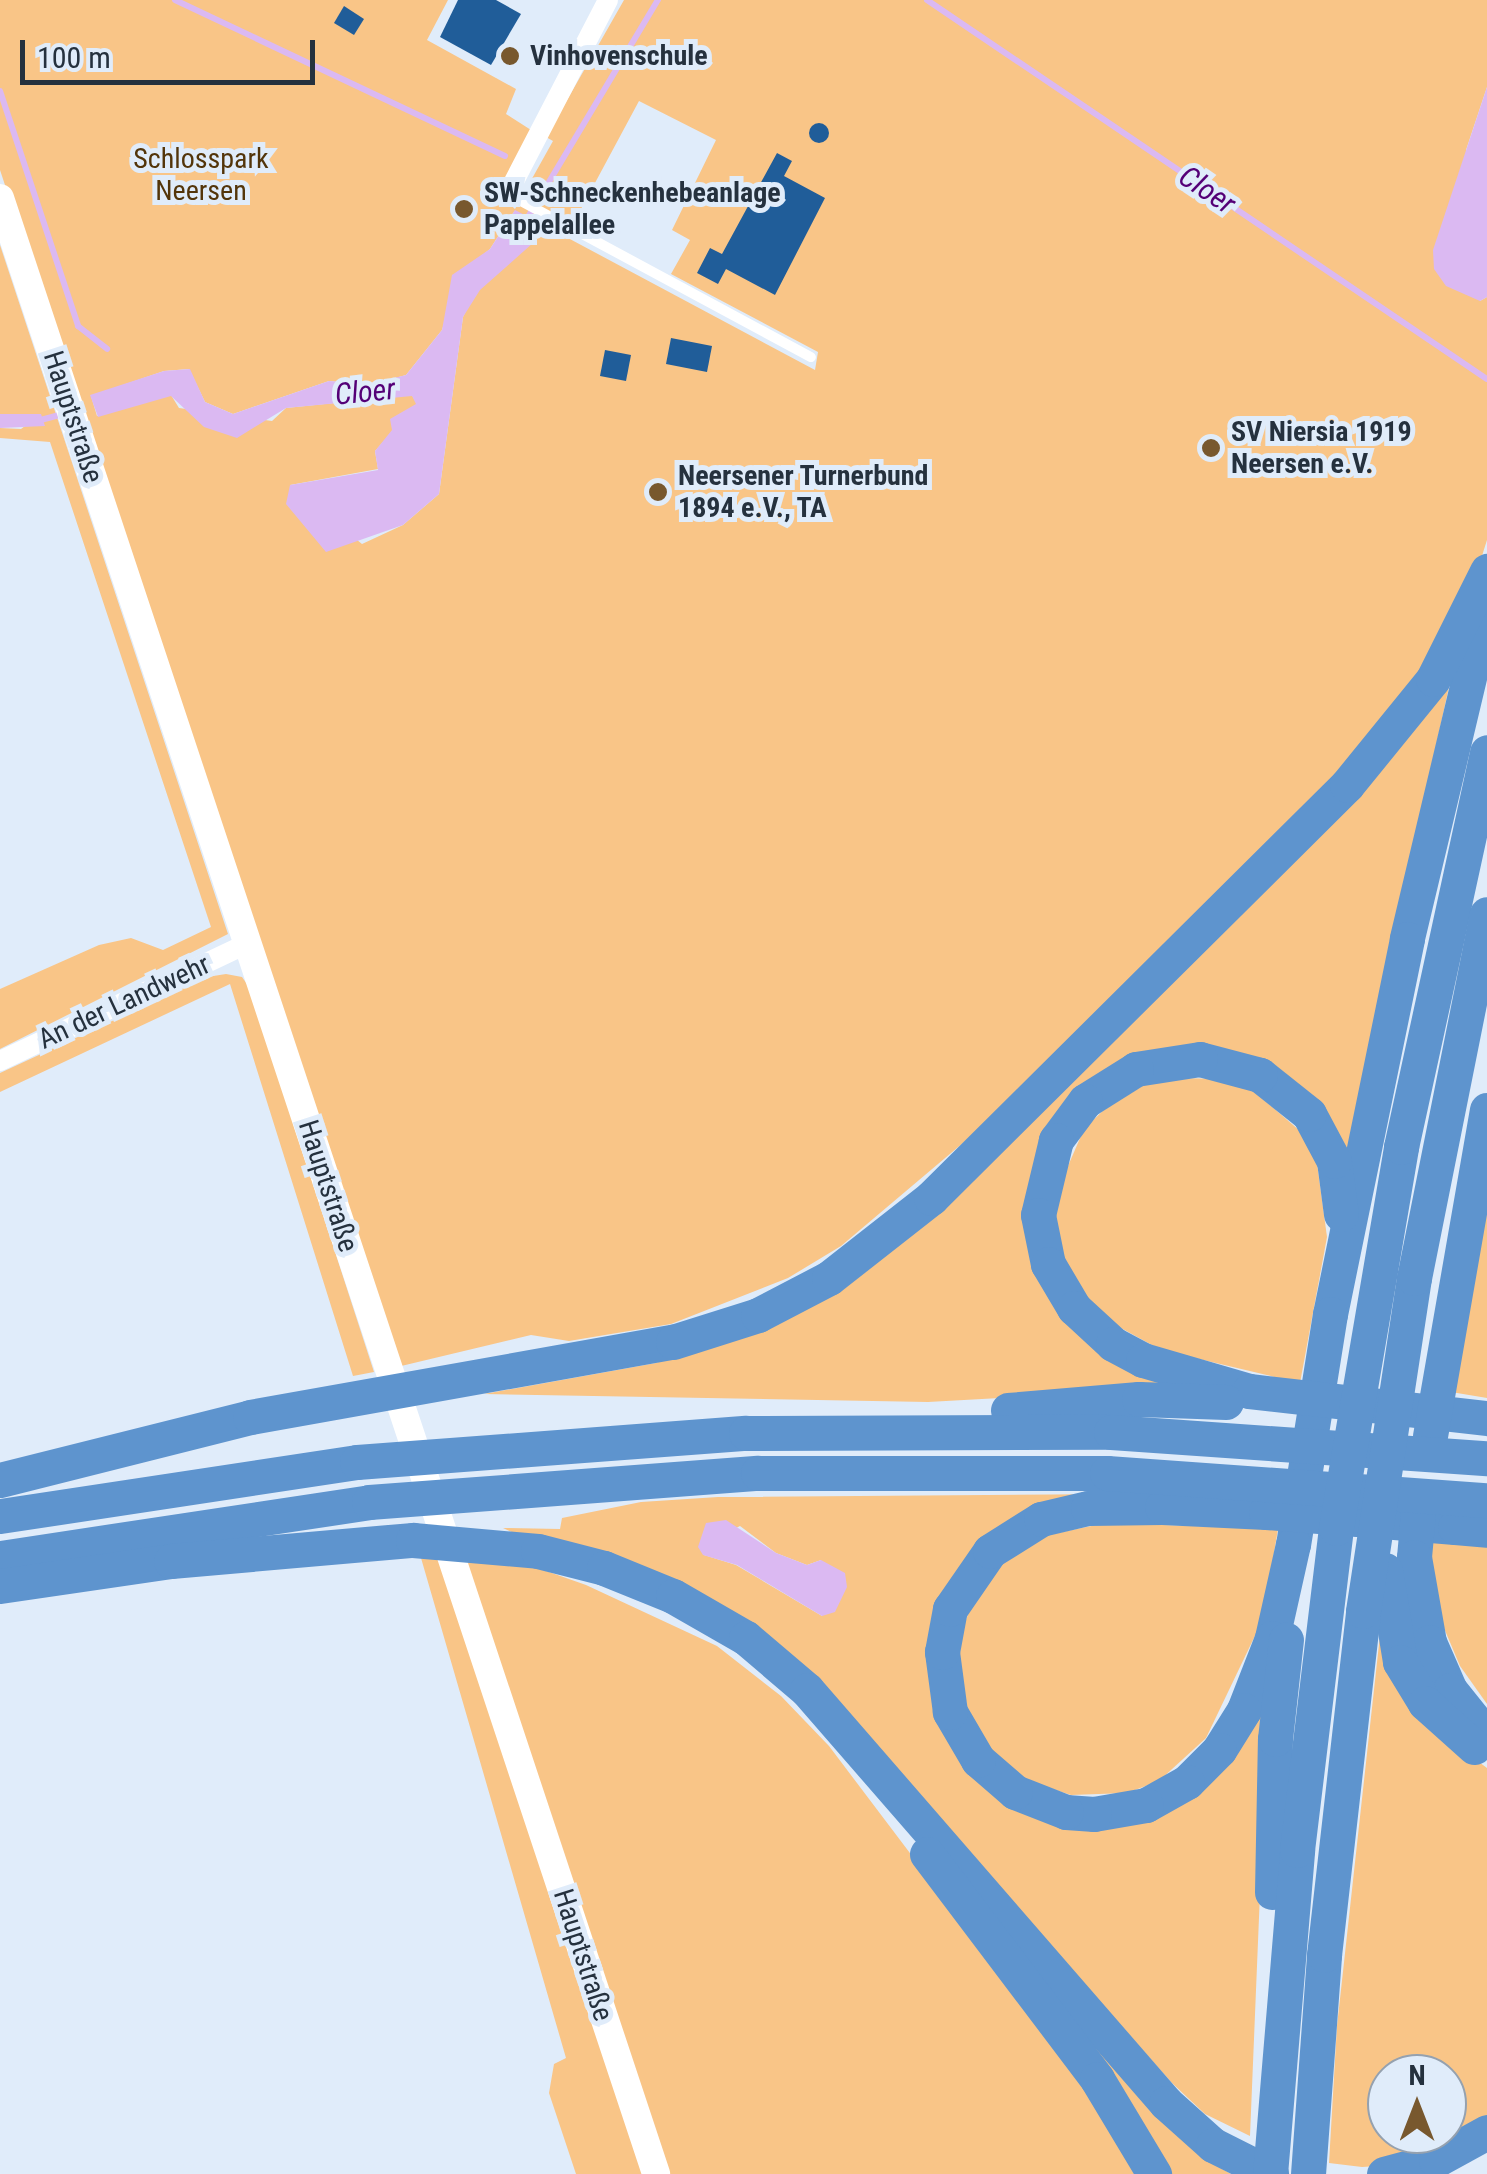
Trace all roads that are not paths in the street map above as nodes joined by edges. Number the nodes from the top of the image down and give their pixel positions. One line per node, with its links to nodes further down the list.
1 (608, 0): 2 (street)
2 (508, 194): 4 (lane)
3 (0, 198): 9 (street, Hauptstraße)
4 (811, 357)
5 (1487, 571): 20 (highway)
6 (1487, 602): 14 (highway)
7 (1487, 752): 32 (highway)
8 (1487, 914): 19 (highway)
9 (248, 944): 10 (street, An der Landwehr); 36 (street, Hauptstraße)
10 (0, 1061)
11 (1487, 1110): 13 (highway)
12 (1487, 1227): 13 (highway)
13 (1456, 1278): 28 (highway)
14 (1330, 1314): 15 (highway); 24 (highway)
15 (1282, 1400): 16 (highway); 17 (highway)
16 (1480, 1417)
17 (865, 1430): 18 (highway); 23 (highway)
18 (1476, 1457)
19 (1386, 1460): 31 (highway); 39 (highway)
20 (0, 1480)
21 (1267, 1497): 22 (highway); 24 (highway); 25 (highway)
22 (1472, 1514)
23 (0, 1516)
24 (1294, 1544): 32 (highway)
25 (0, 1558)
26 (0, 1586): 27 (highway)
27 (775, 1661): 34 (highway); 37 (highway)
28 (1439, 1664): 29 (highway); 30 (highway)
29 (1487, 1721)
30 (1487, 1736)
31 (1487, 1757)
32 (1272, 2129): 38 (highway)
33 (1487, 2132): 41 (highway)
34 (1216, 2139): 38 (highway); 40 (highway)
35 (1487, 2147): 42 (highway)
36 (656, 2174)
37 (1154, 2174)
38 (1270, 2174)
39 (1308, 2174)
40 (1322, 2174)
41 (1384, 2174)
42 (1433, 2174)

